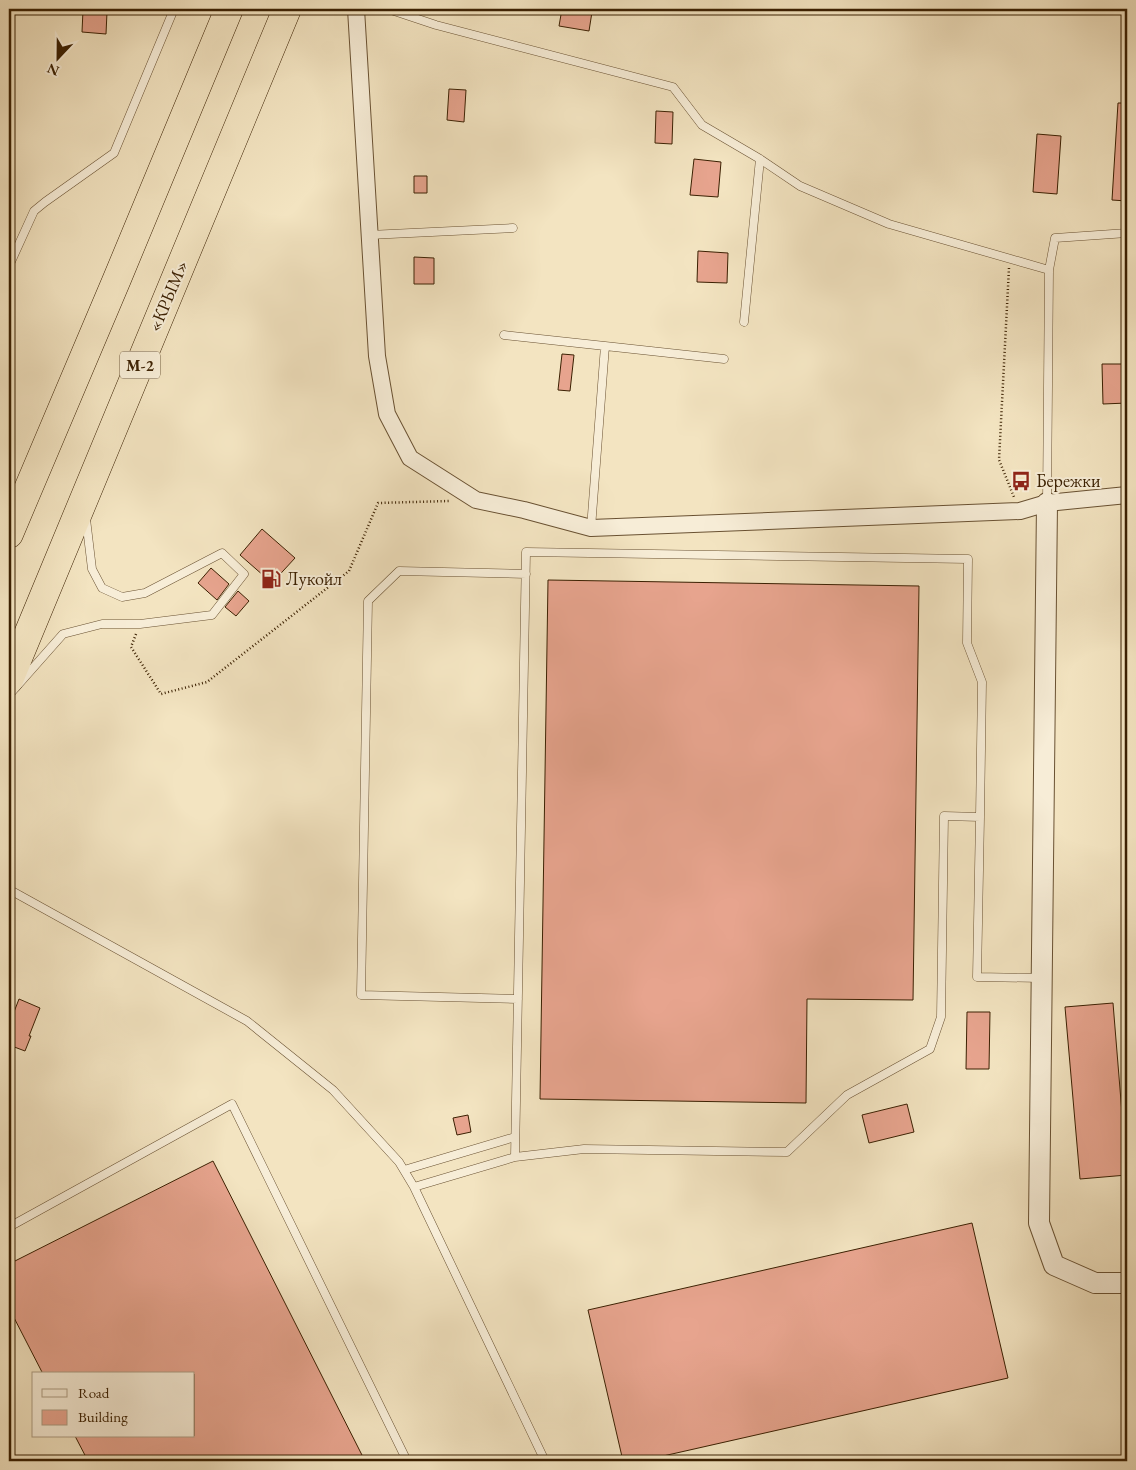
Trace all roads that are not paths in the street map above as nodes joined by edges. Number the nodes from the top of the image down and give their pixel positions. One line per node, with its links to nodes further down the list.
1 (174, 9): 10 (lane)
2 (287, 9): 17 (highway, «КРЫМ» / М-2)
3 (356, 9): 9 (street)
4 (388, 9): 6 (lane)
5 (225, 19): 20 (highway)
6 (760, 159): 11 (lane); 12 (lane)
7 (514, 228): 9 (lane)
8 (1127, 233): 11 (lane)
9 (369, 235): 19 (street)
10 (9, 266)
11 (1049, 270): 18 (lane)
12 (744, 322)
13 (504, 335): 14 (lane)
14 (605, 346): 15 (lane); 19 (lane)
15 (724, 359)
16 (1127, 495): 18 (street)
17 (84, 499): 22 (highway, «КРЫМ» / М-2); 23 (lane)
18 (1047, 503): 19 (street); 26 (street)
19 (591, 528)
20 (9, 534)
21 (526, 574): 24 (lane); 27 (lane); 27 (lane)
22 (9, 680)
23 (9, 695)
24 (980, 817): 26 (lane); 29 (lane)
25 (10, 890): 30 (lane)
26 (1042, 978): 33 (street)
27 (518, 998): 28 (lane)
28 (516, 1137): 29 (lane); 30 (lane)
29 (515, 1157): 31 (lane)
30 (404, 1170): 31 (lane)
31 (414, 1187): 35 (lane)
32 (9, 1227): 34 (lane)
33 (1127, 1282)
34 (407, 1461)
35 (545, 1461)

